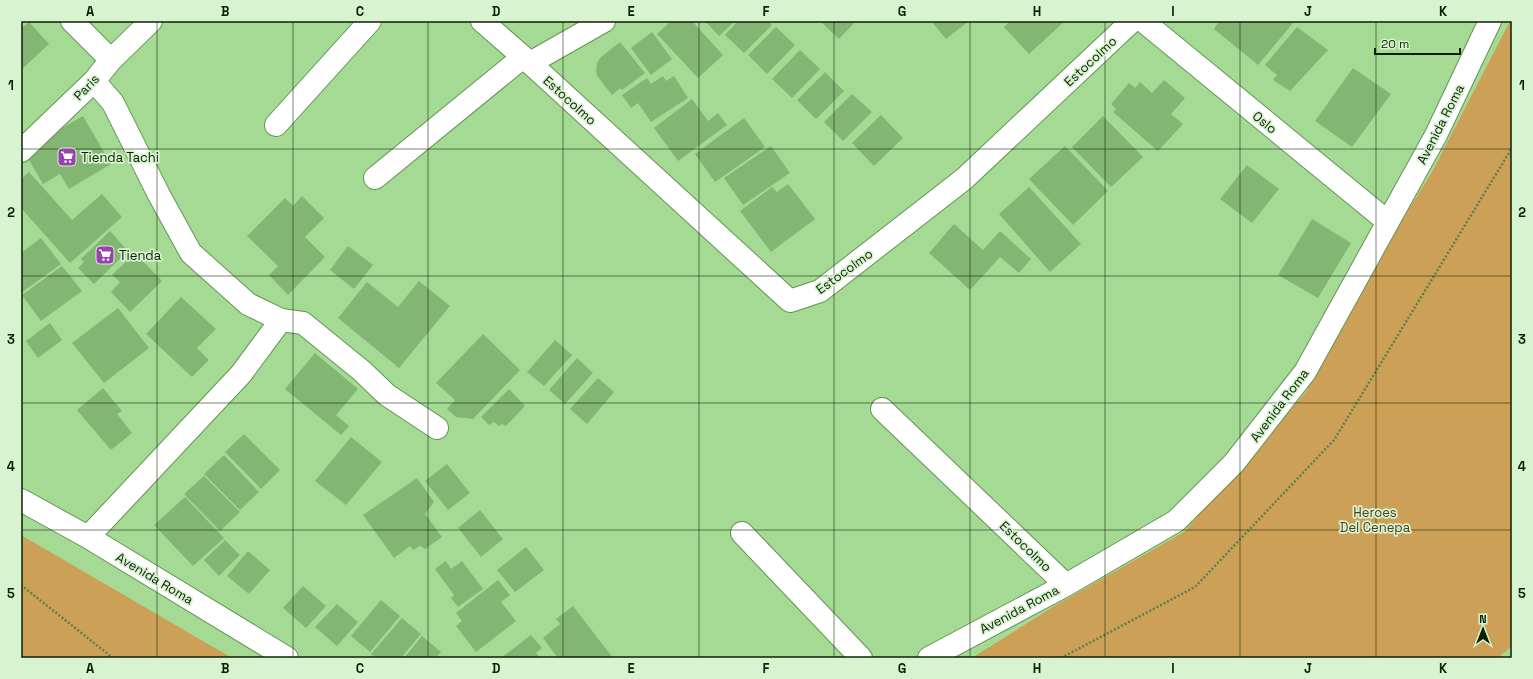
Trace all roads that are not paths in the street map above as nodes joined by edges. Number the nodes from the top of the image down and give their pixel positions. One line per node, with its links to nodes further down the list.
1 (72, 21): 8 (street)
2 (151, 21): 8 (street, Paris)
3 (370, 21): 11 (street)
4 (482, 21): 9 (street, Estocolmo)
5 (604, 21): 9 (street)
6 (1490, 21): 14 (street, Avenida Roma)
7 (1145, 23): 9 (street, Estocolmo); 14 (street, Oslo)
8 (111, 60): 10 (street, Paris)
9 (526, 60): 13 (street)
10 (94, 80): 12 (street, Paris); 15 (street)
11 (276, 124)
12 (21, 151)
13 (375, 178)
14 (1388, 222): 21 (street, Avenida Roma)
15 (281, 320): 17 (street); 20 (street)
16 (882, 409): 21 (street, Estocolmo)
17 (437, 428)
18 (21, 500): 20 (street, Avenida Roma)
19 (742, 533): 23 (street)
20 (88, 537): 22 (street, Avenida Roma)
21 (1066, 584): 24 (street, Avenida Roma)
22 (287, 658)
23 (862, 658)
24 (929, 658)

